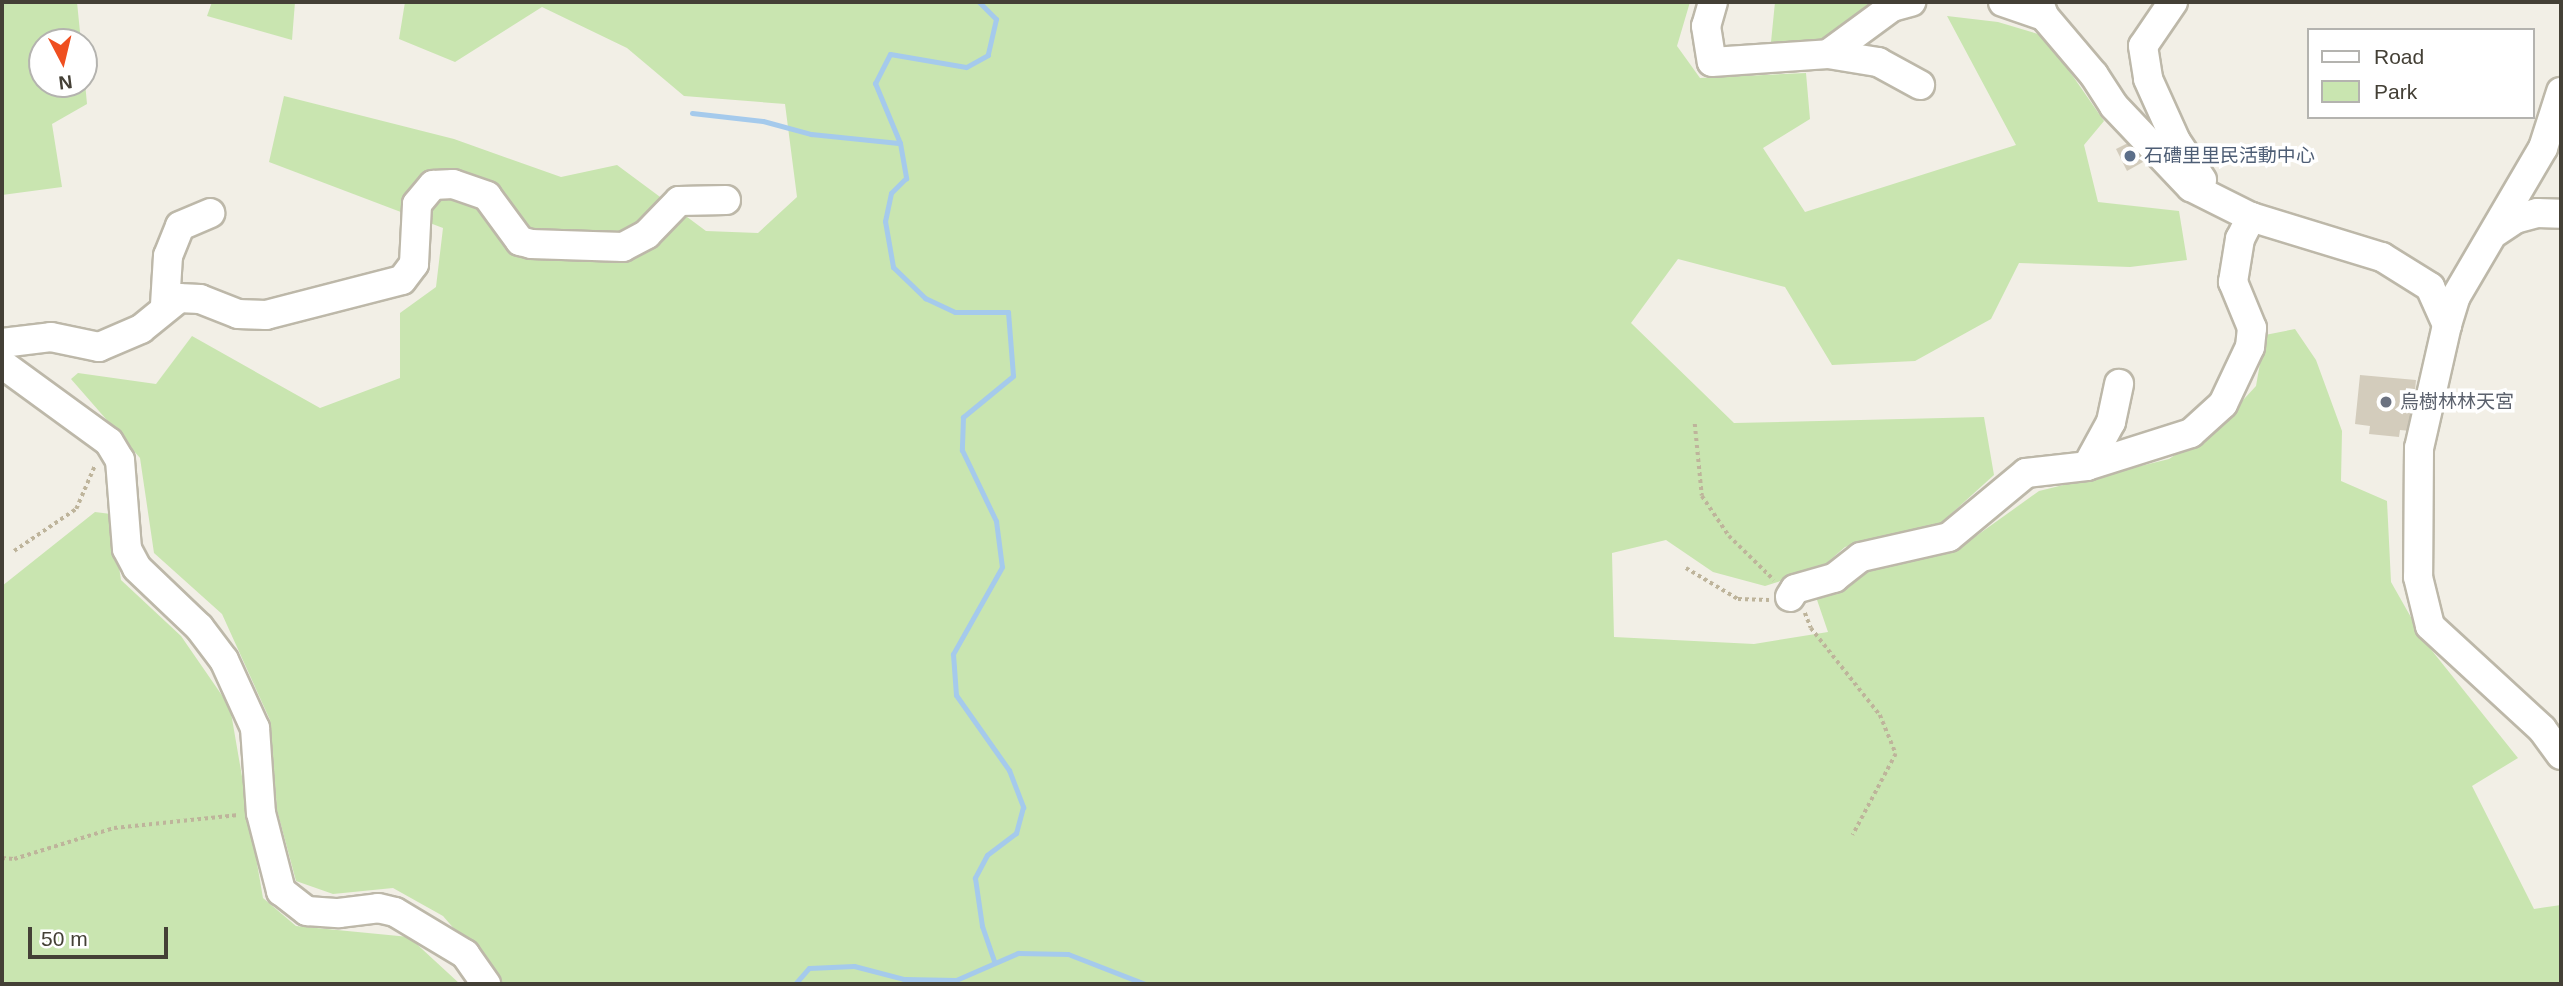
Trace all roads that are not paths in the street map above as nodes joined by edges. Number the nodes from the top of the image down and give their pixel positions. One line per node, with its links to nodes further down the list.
1 (1713, 2): 6 (lane)
2 (1911, 2): 6 (lane)
3 (2003, 2): 5 (lane)
4 (2173, 2): 9 (lane)
5 (2041, 9): 9 (lane)
6 (1828, 54): 7 (lane)
7 (1920, 85)
8 (2561, 92): 14 (lane)
9 (2208, 195): 13 (lane)
10 (726, 200): 15 (lane)
11 (210, 213): 15 (lane)
12 (2561, 214): 14 (lane)
13 (2251, 216): 16 (lane); 20 (lane)
14 (2496, 232): 16 (lane)
15 (165, 305): 17 (lane)
16 (2447, 325): 22 (lane)
17 (2, 343)
18 (2, 364): 23 (lane)
19 (2119, 384): 20 (lane)
20 (2087, 466): 21 (lane)
21 (1790, 597)
22 (2561, 755)
23 (486, 984)

